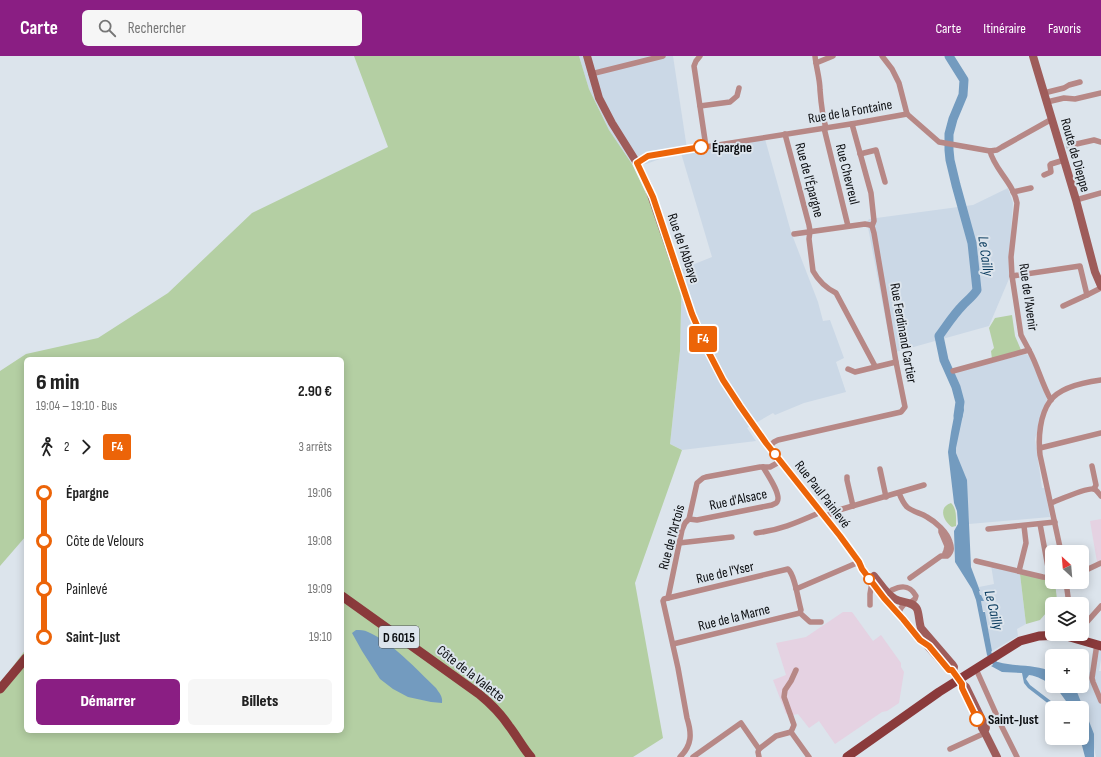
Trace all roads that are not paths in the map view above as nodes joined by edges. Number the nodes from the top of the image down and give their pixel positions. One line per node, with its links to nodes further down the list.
1 (586, 56): 9 (street, Rue de l'Abbaye)
2 (663, 56): 9 (street)
3 (700, 56): 15 (street)
4 (814, 56): 8 (street, Rue Chevreul)
5 (833, 56): 8 (street)
6 (882, 56): 16 (street)
7 (1033, 56): 12 (street, Route de Dieppe)
8 (816, 63): 19 (street, Rue Chevreul)
9 (591, 74): 27 (street, Rue de l'Abbaye)
10 (1080, 82): 12 (street)
11 (739, 88): 15 (street)
12 (1044, 93): 14 (street, Route de Dieppe)
13 (1101, 93): 14 (street)
14 (1047, 102): 17 (street, Route de Dieppe)
15 (700, 106): 23 (street)
16 (907, 114): 18 (street, Rue de la Fontaine); 24 (street, Rue de la Fontaine)
17 (1052, 119): 22 (street, Route de Dieppe); 24 (street)
18 (852, 124): 19 (street, Rue de la Fontaine); 25 (street, Rue Ferdinand Cartier)
19 (825, 128): 20 (street, Rue de la Fontaine); 34 (street, Rue Chevreul)
20 (785, 134): 23 (street, Rue de la Fontaine); 36 (street, Rue de l'Épargne)
21 (1101, 142): 22 (street)
22 (1066, 146): 26 (street, Route de Dieppe)
23 (706, 147): 27 (street, Rue de la Fontaine)
24 (990, 151): 31 (street, Rue de l'Avenir)
25 (860, 154): 29 (street); 35 (street, Rue Ferdinand Cartier)
26 (1064, 160): 28 (street); 33 (street, Route de Dieppe)
27 (637, 163): 51 (street, Rue de l'Abbaye)
28 (1044, 175)
29 (885, 182)
30 (1031, 188): 31 (street)
31 (1013, 192): 38 (street, Rue de l'Avenir)
32 (1101, 193): 33 (street)
33 (1076, 200): 39 (street, Route de Dieppe)
34 (848, 226): 35 (street); 36 (street)
35 (872, 226): 44 (street, Rue Ferdinand Cartier)
36 (810, 231): 37 (street); 45 (street, Rue de l'Épargne)
37 (794, 234)
38 (1012, 276): 41 (street); 43 (street, Rue de l'Avenir)
39 (1100, 277): 40 (street, Route de Dieppe)
40 (1101, 287): 41 (street)
41 (1087, 295): 42 (street)
42 (1063, 306)
43 (1029, 350): 47 (street); 49 (street, Rue de l'Avenir)
44 (896, 362): 45 (street); 51 (street, Rue Ferdinand Cartier)
45 (875, 366): 46 (street)
46 (848, 369)
47 (953, 371)
48 (1101, 380): 49 (street)
49 (1051, 400): 52 (street)
50 (1101, 433): 52 (street)
51 (767, 445): 53 (street, Rue Paul Painlevé)
52 (1040, 448): 64 (street)
53 (781, 461): 55 (street, Rue d'Alsace); 66 (street, Rue Paul Painlevé)
54 (1092, 466): 60 (street)
55 (763, 467): 58 (street, Rue d'Alsace); 67 (street, Rue d'Alsace)
56 (880, 469): 63 (street)
57 (847, 477): 65 (street)
58 (700, 480): 67 (street, Rue de l'Artois)
59 (924, 486): 61 (street)
60 (1094, 489): 62 (street); 64 (street)
61 (899, 493): 63 (street); 72 (street)
62 (1101, 496)
63 (886, 497): 65 (street)
64 (1051, 503): 68 (street)
65 (853, 506): 66 (street)
66 (823, 514): 73 (street); 80 (street, Rue Paul Painlevé)
67 (689, 519): 75 (street, Rue de l'Artois)
68 (1055, 522): 69 (street); 76 (street)
69 (1040, 524): 70 (street); 77 (street)
70 (1024, 526): 71 (street); 83 (street)
71 (988, 529)
72 (941, 530): 78 (street); 85 (street)
73 (756, 533)
74 (732, 537): 75 (street)
75 (679, 543): 90 (street, Rue de l'Artois)
76 (1060, 545)
77 (1045, 549)
78 (945, 553)
79 (976, 561): 83 (street)
80 (859, 562): 86 (street); 87 (street); 92 (street)
81 (1101, 563): 82 (street)
82 (1089, 569)
83 (1019, 571): 84 (street)
84 (1045, 577)
85 (910, 578)
86 (872, 582): 91 (street); 95 (street)
87 (796, 589): 90 (street, Rue de l'Yser); 94 (street)
88 (892, 590): 92 (street)
89 (344, 597): 114 (main road, Côte de la Valette / D 6015)
90 (668, 598): 101 (street, Rue de l'Artois)
91 (876, 600)
92 (907, 603): 95 (street); 99 (street)
93 (1101, 606): 96 (street)
94 (800, 613): 97 (street); 101 (street, Rue de la Marne)
95 (898, 614): 99 (street)
96 (1089, 619)
97 (821, 622)
98 (1045, 636): 104 (main road)
99 (928, 641): 106 (street)
100 (1086, 641): 102 (main road)
101 (673, 644): 115 (street, Rue de l'Artois)
102 (1099, 645): 108 (street)
103 (24, 660): 107 (main road)
104 (976, 669): 106 (main road); 120 (street)
105 (796, 670): 109 (street)
106 (961, 682): 110 (street); 113 (main road)
107 (0, 689)
108 (1101, 701)
109 (792, 732): 111 (street); 118 (street)
110 (985, 732): 112 (street); 119 (street)
111 (759, 748): 116 (street); 117 (street)
112 (950, 749)
113 (850, 756)
114 (531, 757)
115 (681, 757)
116 (693, 757)
117 (759, 757)
118 (809, 757)
119 (997, 757)
120 (1017, 757)

